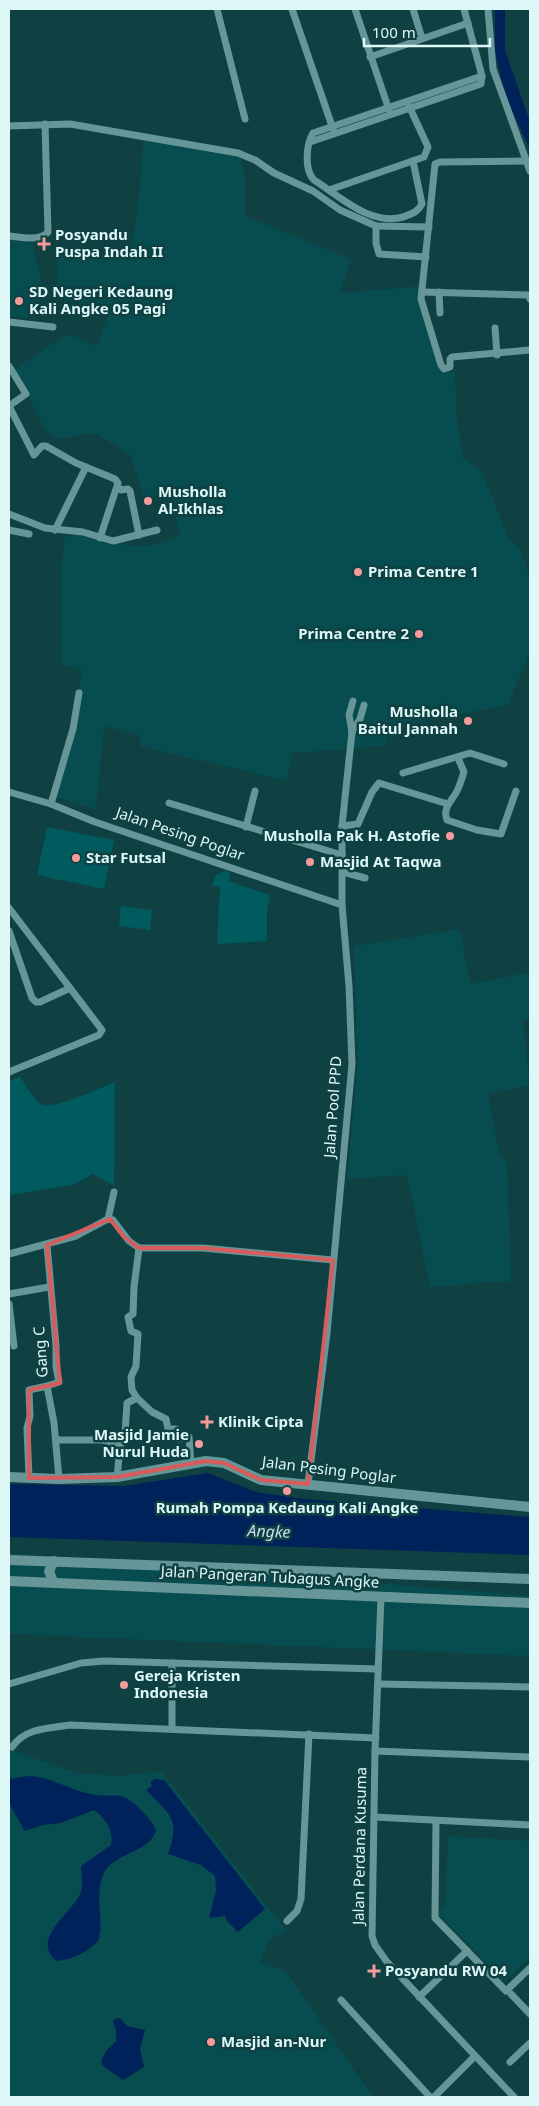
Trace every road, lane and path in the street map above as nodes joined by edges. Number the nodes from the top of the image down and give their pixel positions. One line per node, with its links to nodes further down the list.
1 (217, 9): 15 (street)
2 (292, 9): 18 (street)
3 (355, 9): 9 (street)
4 (413, 9): 8 (street)
5 (464, 9): 7 (street)
6 (488, 9): 20 (street)
7 (468, 23): 8 (street); 10 (street)
8 (422, 38): 9 (street)
9 (370, 56): 12 (street)
10 (482, 76): 11 (street); 13 (street)
11 (406, 101): 12 (street); 13 (street)
12 (387, 107): 14 (street); 18 (street)
13 (411, 108): 14 (street); 19 (street)
14 (390, 114): 18 (street)
15 (245, 119)
16 (45, 124): 17 (street); 23 (street); 25 (street)
17 (9, 126)
18 (333, 129): 22 (street)
19 (413, 161): 22 (street); 22 (street)
20 (526, 161): 21 (street); 24 (street)
21 (530, 171)
22 (330, 190)
23 (376, 226): 24 (street); 26 (street)
24 (428, 227): 26 (street)
25 (9, 236)
26 (426, 256): 27 (street)
27 (422, 292): 28 (street); 35 (street)
28 (439, 292): 29 (street); 30 (street)
29 (530, 299)
30 (440, 313)
31 (9, 322): 32 (street)
32 (54, 327)
33 (495, 328): 35 (street)
34 (530, 350): 35 (street)
35 (497, 355)
36 (9, 366): 37 (street)
37 (9, 406): 38 (street)
38 (86, 467): 39 (street); 42 (street)
39 (118, 487): 45 (street); 46 (street)
40 (9, 514): 42 (street)
41 (9, 530): 44 (street)
42 (55, 530): 46 (street)
43 (157, 530): 45 (street)
44 (29, 534)
45 (139, 535): 46 (street)
46 (100, 538)
47 (79, 693): 58 (street)
48 (353, 701): 50 (street, Jalan Pool PPD)
49 (364, 705): 50 (street, Jalan Pool PPD)
50 (352, 732): 60 (street, Jalan Pool PPD)
51 (458, 758): 52 (street); 53 (street); 59 (street)
52 (504, 764)
53 (403, 773)
54 (516, 791): 59 (street)
55 (9, 792): 58 (street, Jalan Pesing Poglar)
56 (255, 792): 61 (street)
57 (169, 803): 61 (street)
58 (51, 804): 65 (street, Jalan Pesing Poglar)
59 (448, 804): 60 (street)
60 (342, 826): 62 (street, Jalan Pool PPD)
61 (246, 827): 62 (street)
62 (342, 855): 63 (street, Jalan Pool PPD)
63 (343, 872): 64 (street); 65 (street, Jalan Pool PPD)
64 (365, 878)
65 (342, 905): 76 (street, Jalan Pool PPD)
66 (9, 908): 68 (street)
67 (9, 931): 68 (street)
68 (70, 988): 70 (street)
69 (9, 1063): 70 (street)
70 (10, 1072)
71 (114, 1192): 72 (street)
72 (108, 1219): 73 (street); 74 (street)
73 (47, 1246): 75 (street); 77 (street, Gang C)
74 (139, 1248): 76 (street); 82 (street)
75 (9, 1254)
76 (333, 1260): 90 (street, Jalan Pool PPD)
77 (49, 1287): 78 (street); 81 (street, Gang C)
78 (9, 1294)
79 (9, 1304): 80 (street)
80 (14, 1346)
81 (47, 1386): 83 (street, Gang C); 88 (street)
82 (137, 1398): 84 (street); 85 (street)
83 (56, 1440): 84 (street); 89 (street, Gang C)
84 (121, 1444): 86 (street)
85 (191, 1464): 86 (main road, Jalan Pesing Poglar); 90 (main road, Jalan Pesing Poglar)
86 (117, 1477): 89 (main road, Jalan Pesing Poglar)
87 (9, 1478): 88 (main road, Jalan Pesing Poglar)
88 (29, 1478): 89 (main road, Jalan Pesing Poglar)
89 (59, 1479)
90 (308, 1484): 91 (main road, Jalan Pesing Poglar)
91 (530, 1507)
92 (9, 1560): 93 (main road, Jalan Pangeran Tubagus Angke)
93 (54, 1561): 94 (main road, Jalan Pangeran Tubagus Angke); 96 (main road)
94 (530, 1579)
95 (9, 1581): 96 (main road, Jalan Pangeran Tubagus Angke)
96 (53, 1582): 97 (main road, Jalan Pangeran Tubagus Angke)
97 (381, 1597): 98 (main road, Jalan Pangeran Tubagus Angke); 100 (street, Jalan Perdana Kusuma)
98 (530, 1603)
99 (172, 1663): 100 (street); 101 (street); 104 (street)
100 (378, 1669): 102 (street, Jalan Perdana Kusuma)
101 (9, 1684)
102 (378, 1684): 103 (street); 106 (street, Jalan Perdana Kusuma)
103 (530, 1687)
104 (172, 1728): 105 (street); 107 (street)
105 (309, 1734): 106 (street); 113 (street)
106 (376, 1738): 108 (street, Jalan Perdana Kusuma)
107 (12, 1747)
108 (375, 1751): 109 (street); 110 (street, Jalan Perdana Kusuma)
109 (530, 1757)
110 (374, 1817): 111 (street); 117 (street, Jalan Perdana Kusuma)
111 (436, 1821): 112 (street); 114 (street)
112 (530, 1825)
113 (287, 1921)
114 (467, 1951): 116 (street); 117 (street)
115 (530, 1968): 116 (street)
116 (508, 1992): 119 (street)
117 (419, 1997): 121 (street, Jalan Perdana Kusuma)
118 (341, 2000): 124 (street)
119 (530, 2014)
120 (530, 2043): 122 (street)
121 (475, 2056): 123 (street, Jalan Perdana Kusuma); 124 (street)
122 (510, 2062)
123 (511, 2096)
124 (432, 2097)

